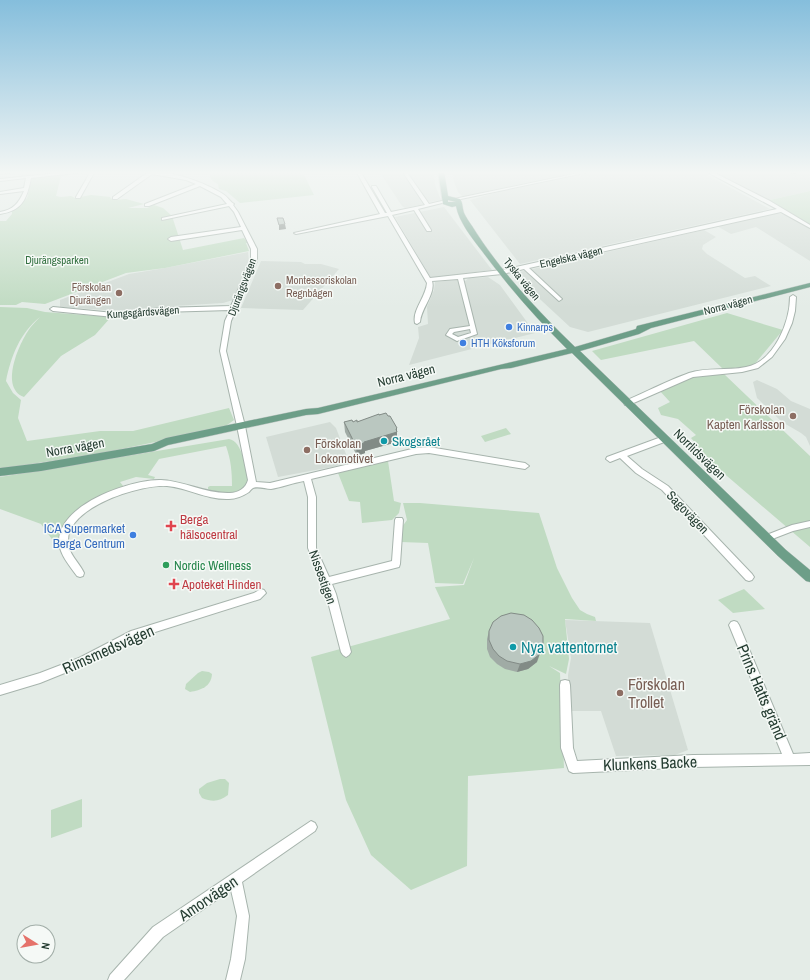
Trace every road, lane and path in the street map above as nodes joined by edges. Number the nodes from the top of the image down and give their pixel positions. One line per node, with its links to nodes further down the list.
1 (462, 216): 16 (main road, Tyska vägen)
2 (178, 217): 9 (street)
3 (238, 217): 11 (street, Djurängsvägen)
4 (374, 217): 13 (street)
5 (389, 217): 18 (street)
6 (421, 217): 12 (street)
7 (751, 217): 15 (street, Engelska vägen)
8 (792, 217): 10 (street)
9 (164, 220)
10 (810, 227)
11 (244, 228): 14 (street); 22 (street, Djurängsvägen)
12 (429, 230)
13 (296, 233)
14 (171, 239)
15 (525, 267): 16 (street, Engelska vägen); 21 (street)
16 (502, 272): 17 (street, Engelska vägen); 26 (main road, Tyska vägen)
17 (460, 277): 18 (street, Engelska vägen); 25 (street)
18 (429, 280): 24 (street)
19 (810, 285): 26 (main road, Norra vägen)
20 (793, 297): 27 (street)
21 (559, 299)
22 (234, 308): 23 (street, Kungsgårdsvägen); 28 (street, Djurängsvägen)
23 (53, 309)
24 (417, 322)
25 (473, 327)
26 (570, 347): 27 (main road, Norrlidsvägen); 28 (main road, Norra vägen)
27 (627, 403): 29 (main road, Norrlidsvägen)
28 (242, 430): 33 (main road, Norra vägen); 35 (street, Djurängsvägen)
29 (664, 439): 30 (street); 38 (main road, Norrlidsvägen)
30 (621, 455): 31 (street); 40 (street, Sagovägen)
31 (610, 459)
32 (525, 466): 34 (street)
33 (0, 472)
34 (307, 478): 35 (street); 42 (street, Nissestigen)
35 (251, 484): 39 (street)
36 (399, 520): 42 (street)
37 (810, 524): 38 (street)
38 (767, 538): 41 (main road, Norrlidsvägen)
39 (80, 573)
40 (749, 577)
41 (810, 577)
42 (325, 582): 45 (street, Nissestigen)
43 (261, 593): 47 (street, Rimsmedsvägen)
44 (734, 625): 48 (street, Prins Hatts gränd)
45 (346, 652)
46 (564, 685): 48 (street, Klunkens Backe)
47 (0, 690)
48 (790, 759): 49 (street, Klunkens Backe)
49 (810, 759)
50 (311, 827): 51 (street, Amorvägen)
51 (235, 880): 52 (street, Amorvägen); 53 (street)
52 (115, 980)
53 (233, 980)

